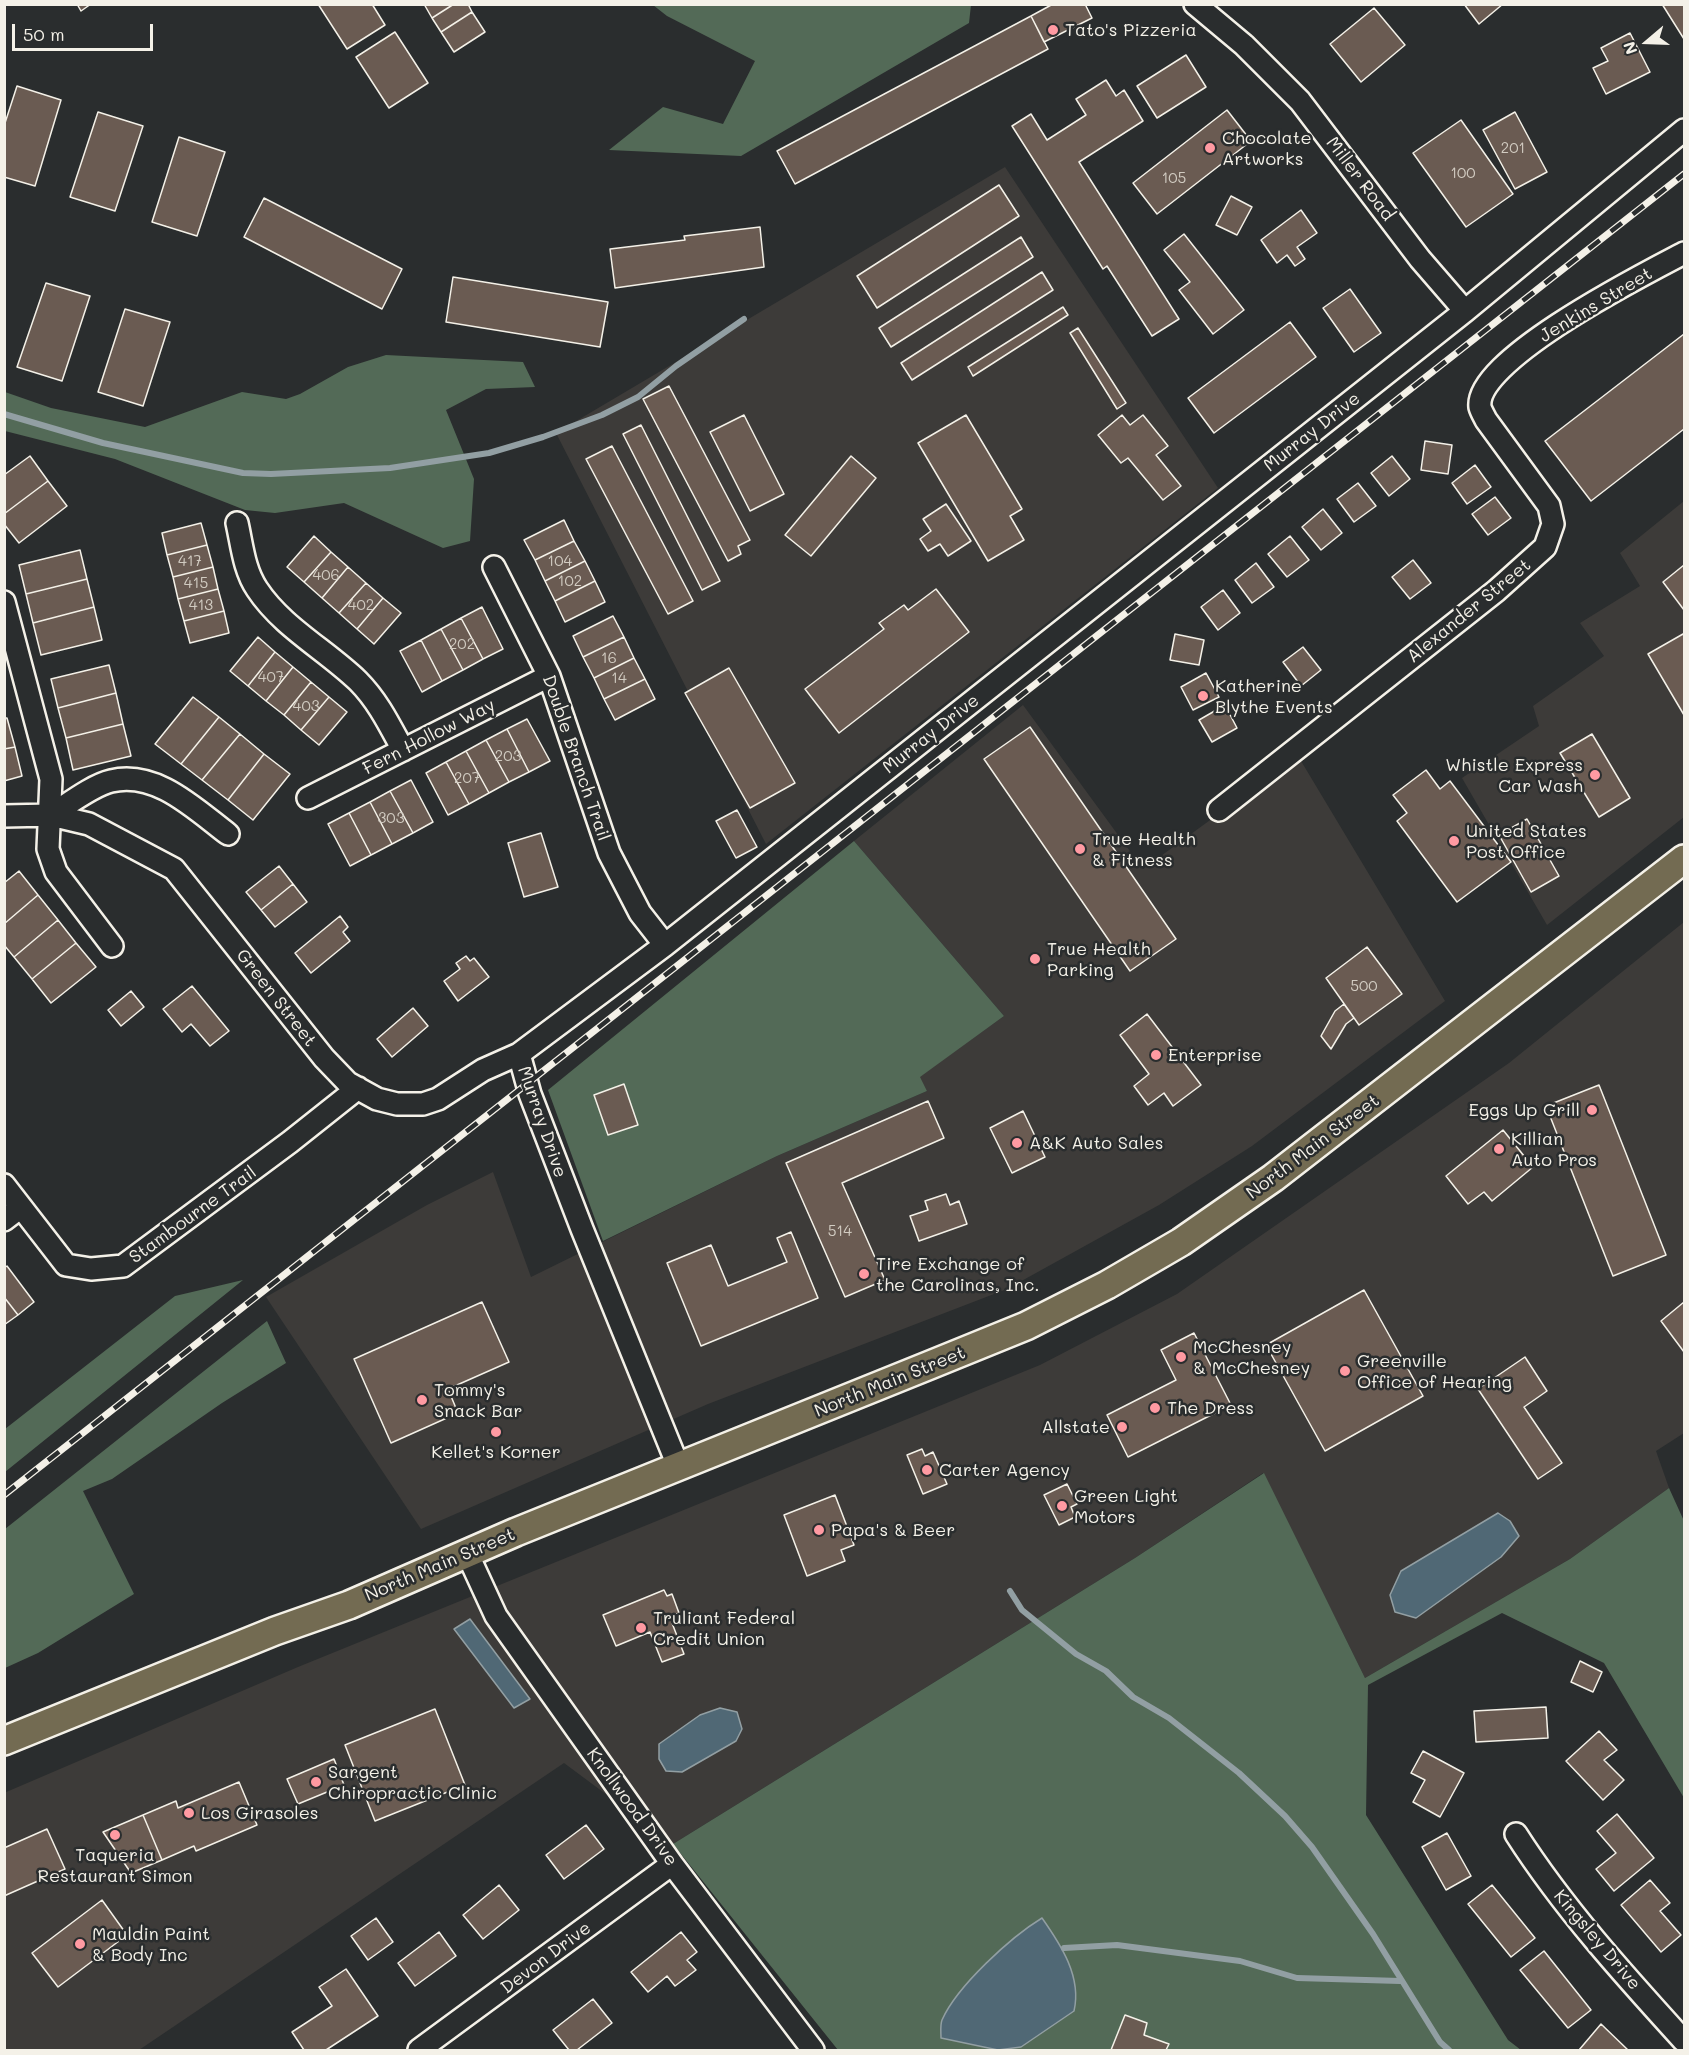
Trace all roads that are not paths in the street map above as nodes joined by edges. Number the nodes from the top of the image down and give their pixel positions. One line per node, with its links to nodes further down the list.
1 (1195, 4): 4 (street, Miller Road)
2 (1684, 130): 4 (street, Murray Drive)
3 (1684, 253): 5 (street, Jenkins Street)
4 (1464, 311): 17 (street, Murray Drive)
5 (1509, 360): 12 (street, Alexander Street)
6 (237, 523): 10 (street)
7 (494, 567): 9 (street, Double Branch Trail)
8 (4, 602): 13 (street)
9 (549, 676): 10 (street, Fern Hollow Way); 17 (street, Double Branch Trail)
10 (403, 750): 11 (street, Fern Hollow Way)
11 (308, 798)
12 (1219, 810)
13 (51, 815): 14 (street, Green Street); 15 (street); 18 (street); 20 (street, Green Street)
14 (4, 816)
15 (228, 834)
16 (1684, 859): 24 (main road, North Main Street)
17 (665, 945): 19 (street, Murray Drive)
18 (112, 946)
19 (519, 1054): 20 (street, Green Street); 24 (street, Murray Drive)
20 (358, 1088): 22 (street, Stambourne Trail)
21 (4, 1185): 22 (street, Stambourne Trail)
22 (21, 1207): 23 (street)
23 (4, 1220)
24 (679, 1468): 25 (main road, North Main Street)
25 (466, 1552): 26 (main road, North Main Street); 28 (street, Knollwood Drive)
26 (4, 1741)
27 (1516, 1834): 29 (street, Kingsley Drive)
28 (672, 1864): 30 (street, Devon Drive); 31 (street, Knollwood Drive)
29 (1684, 2041)
30 (419, 2050)
31 (813, 2050)

